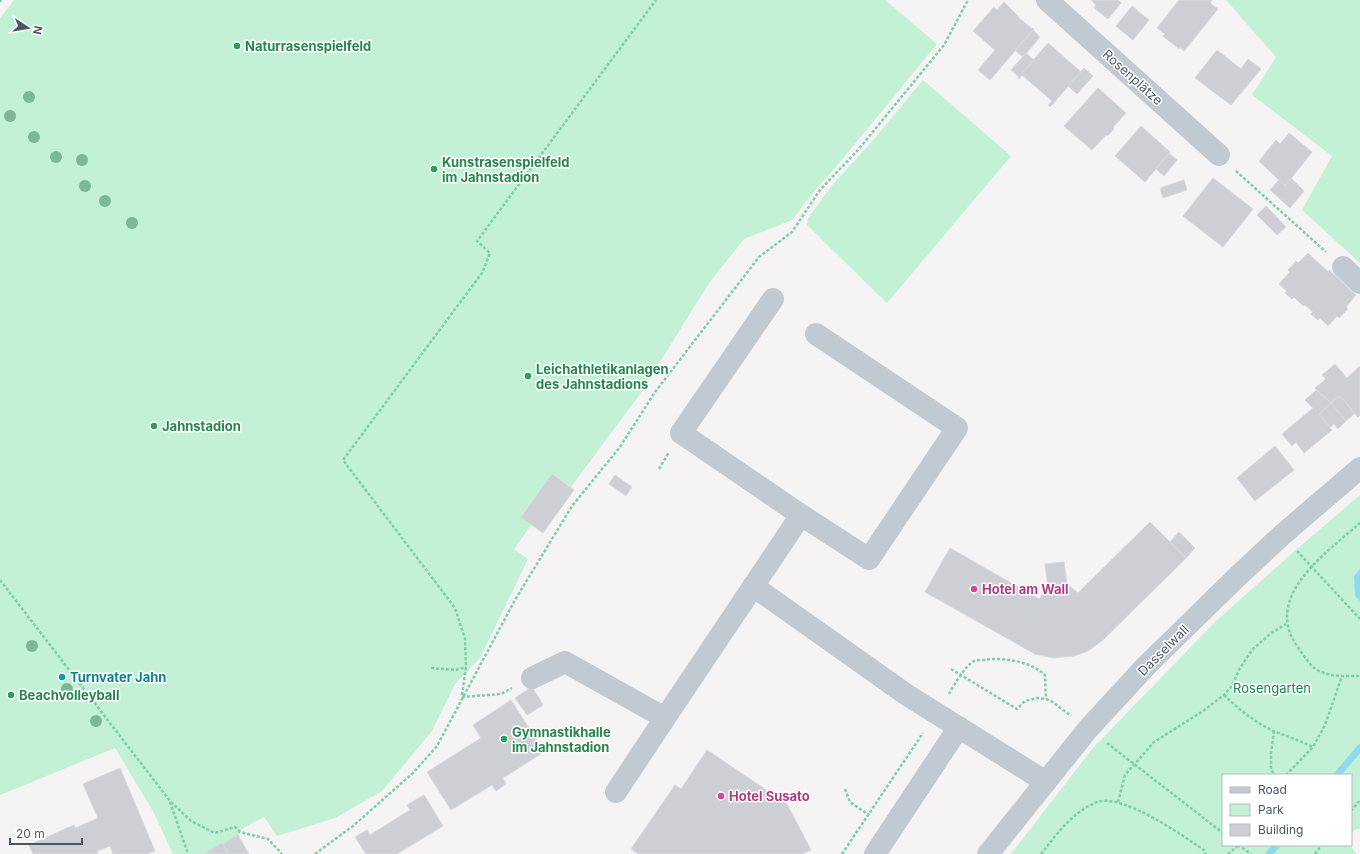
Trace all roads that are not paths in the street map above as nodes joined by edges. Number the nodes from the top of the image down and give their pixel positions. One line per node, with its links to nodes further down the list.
1 (1047, 0): 2 (street, Rosenplätze)
2 (1219, 155)
3 (1343, 266): 4 (street)
4 (1360, 283)
5 (773, 299): 8 (street)
6 (816, 334): 8 (street)
7 (1360, 468): 13 (street, Dasselwall)
8 (801, 515): 9 (street)
9 (753, 586): 11 (street); 12 (street)
10 (532, 678): 11 (street)
11 (665, 718): 14 (street)
12 (959, 727): 13 (street); 15 (street)
13 (1046, 782): 16 (street, Dasselwall)
14 (616, 792)
15 (874, 854)
16 (988, 854)

